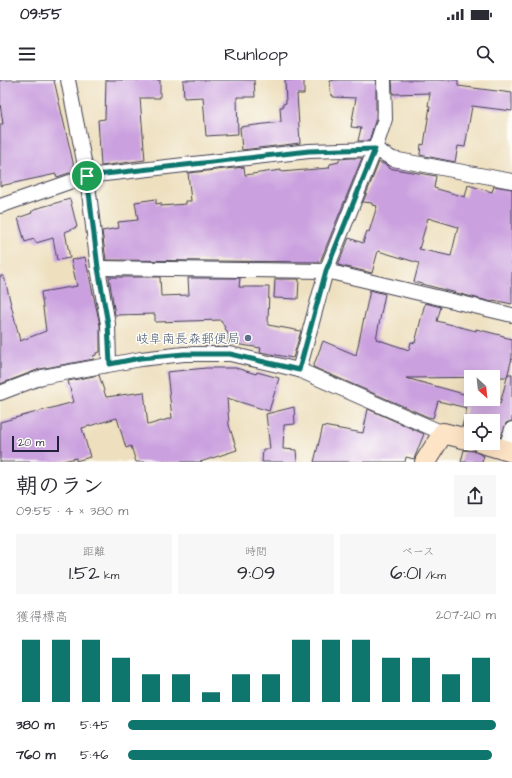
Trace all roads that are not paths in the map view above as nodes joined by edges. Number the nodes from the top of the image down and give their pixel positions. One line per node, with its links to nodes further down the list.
1 (68, 80): 4 (street)
2 (384, 80): 3 (street)
3 (375, 149): 4 (street); 5 (street); 8 (street)
4 (87, 176): 6 (street); 7 (street)
5 (512, 181)
6 (0, 206)
7 (98, 268): 8 (street); 10 (street)
8 (326, 271): 9 (street); 11 (street)
9 (512, 315)
10 (110, 364): 11 (street); 12 (street)
11 (299, 370): 14 (street)
12 (0, 394)
13 (512, 429): 16 (street)
14 (443, 433): 15 (main road); 17 (main road)
15 (464, 438)
16 (508, 451)
17 (425, 462)

